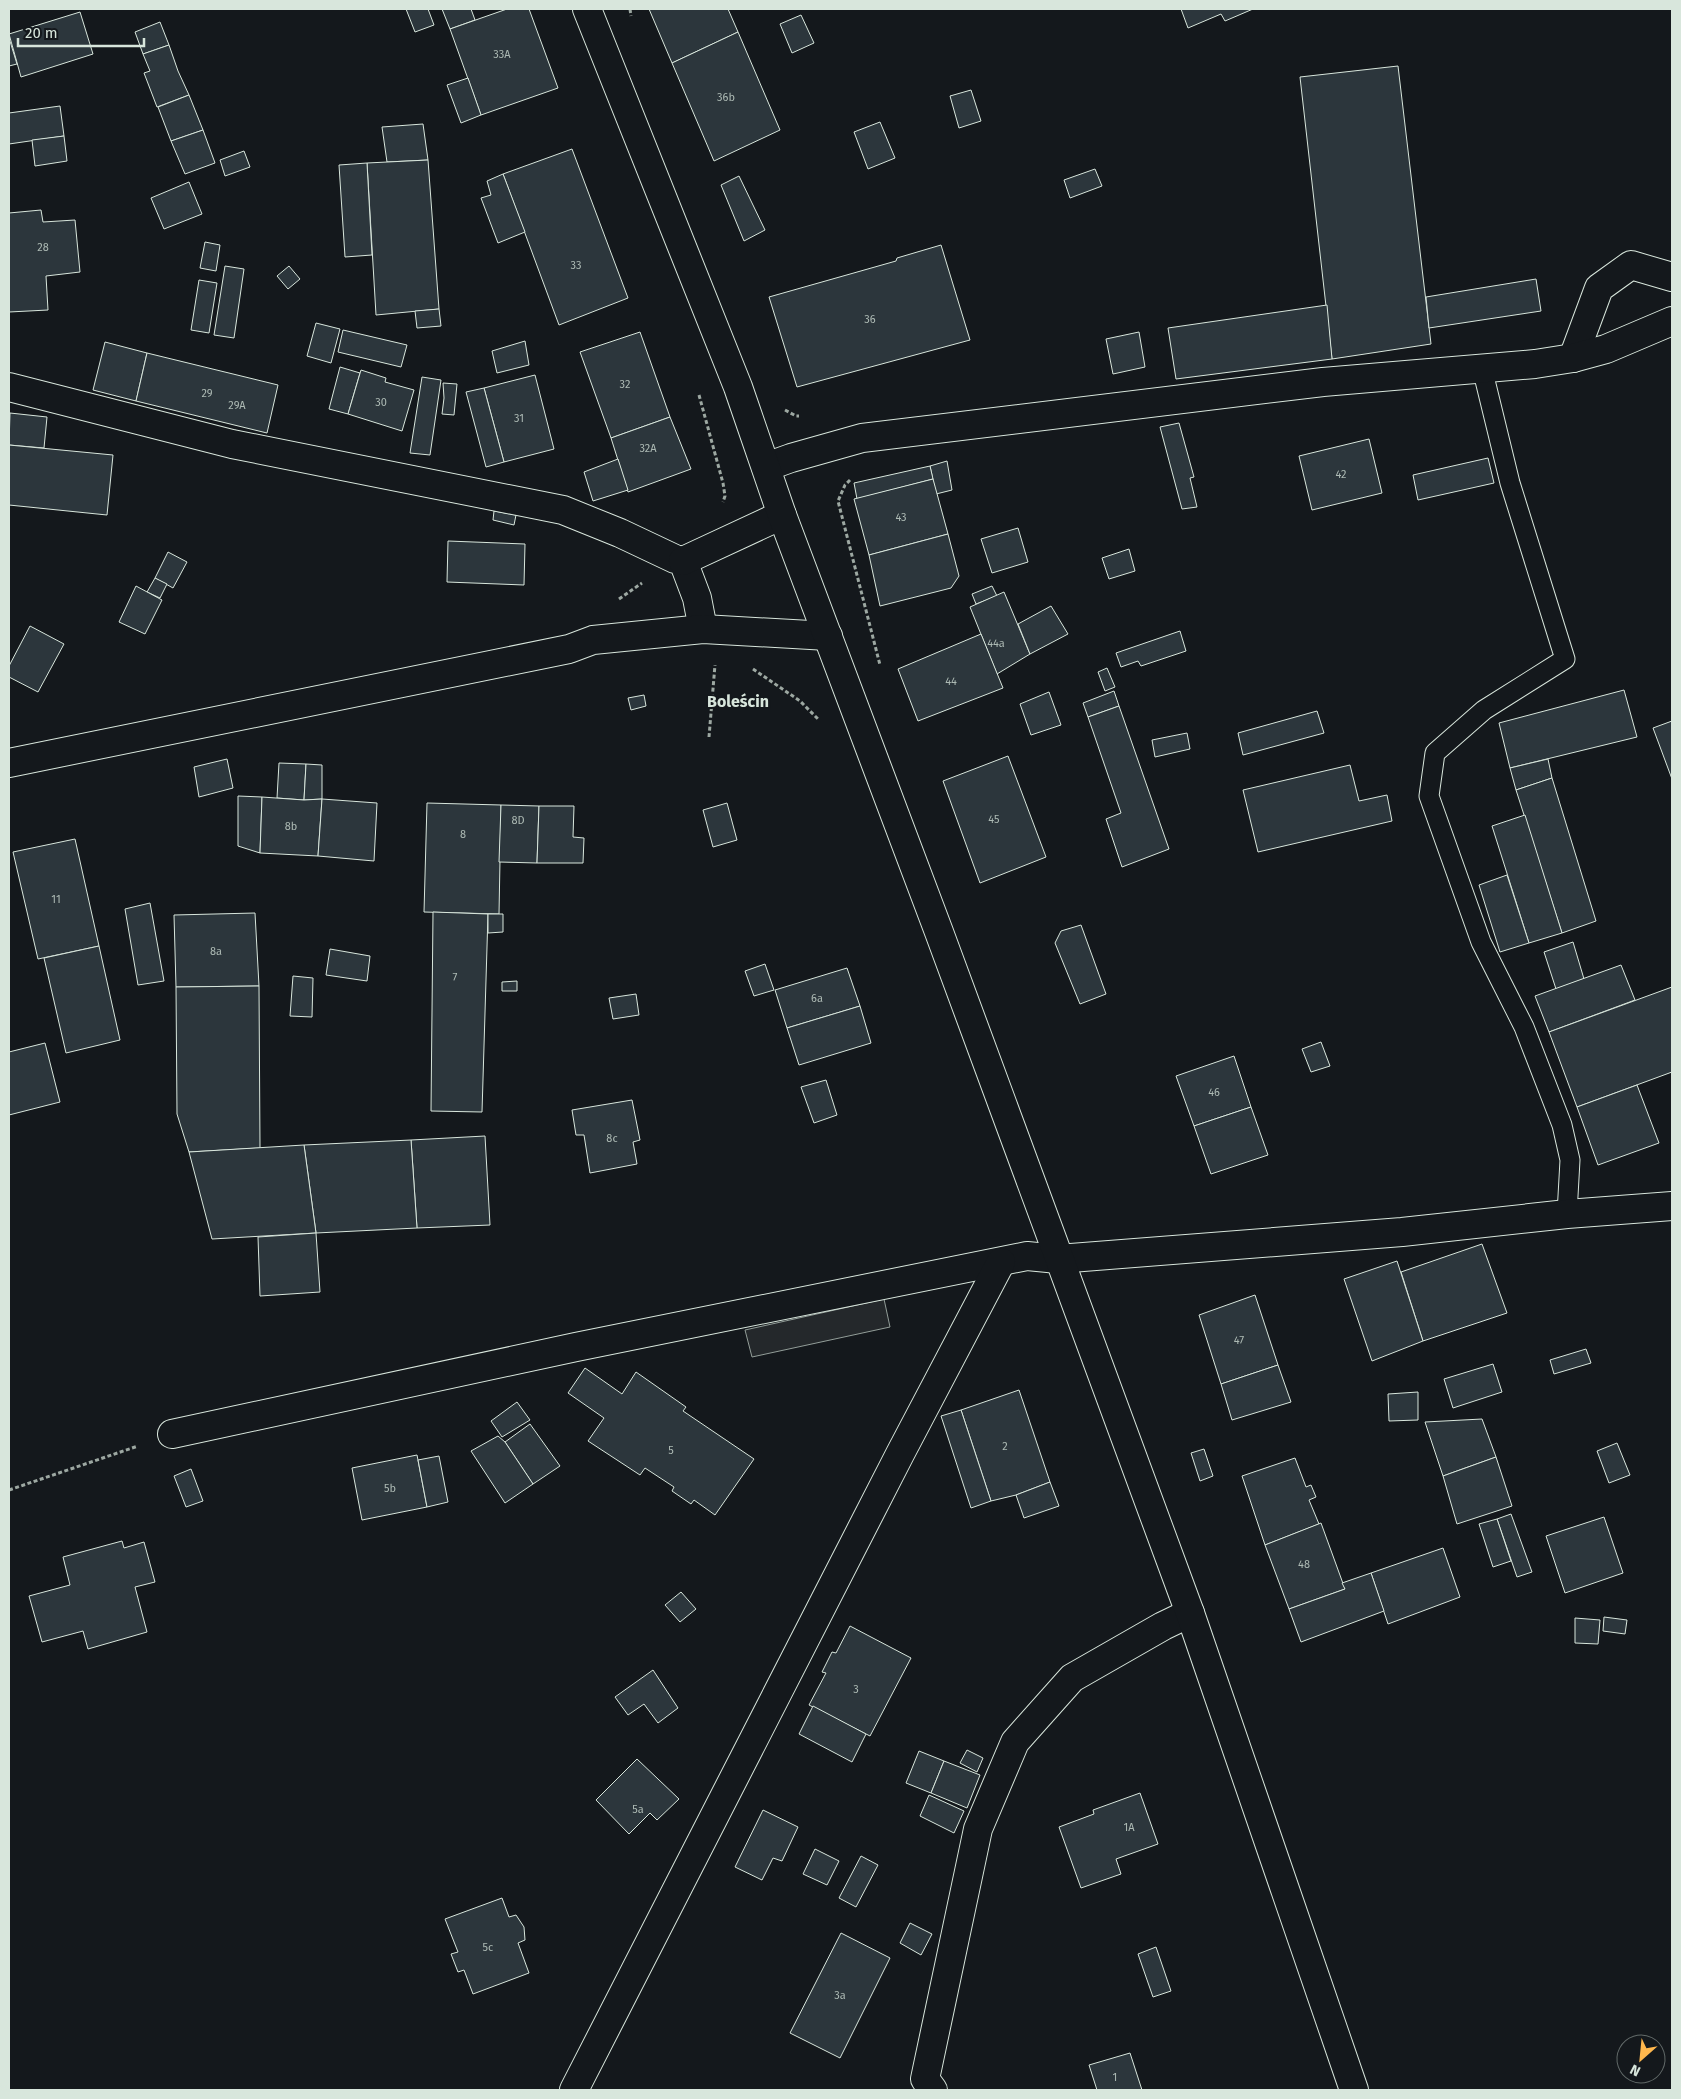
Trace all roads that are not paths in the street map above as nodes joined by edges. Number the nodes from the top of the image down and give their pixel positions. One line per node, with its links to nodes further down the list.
1 (587, 9): 7 (street)
2 (1672, 277): 4 (street)
3 (1672, 322): 4 (street)
4 (1573, 358): 5 (street)
5 (1482, 368): 7 (street); 14 (lane)
6 (9, 387): 9 (street)
7 (766, 467): 8 (street)
8 (782, 514): 9 (street); 11 (street)
9 (683, 561): 10 (street)
10 (703, 629): 11 (street); 12 (street)
11 (828, 636): 15 (street)
12 (9, 763)
13 (1672, 1206): 14 (street)
14 (1567, 1214): 15 (street)
15 (1058, 1259): 16 (street); 18 (street)
16 (1001, 1262): 17 (street); 19 (street)
17 (172, 1434)
18 (1190, 1614): 20 (street); 21 (street)
19 (574, 2090)
20 (933, 2090)
21 (1354, 2090)

